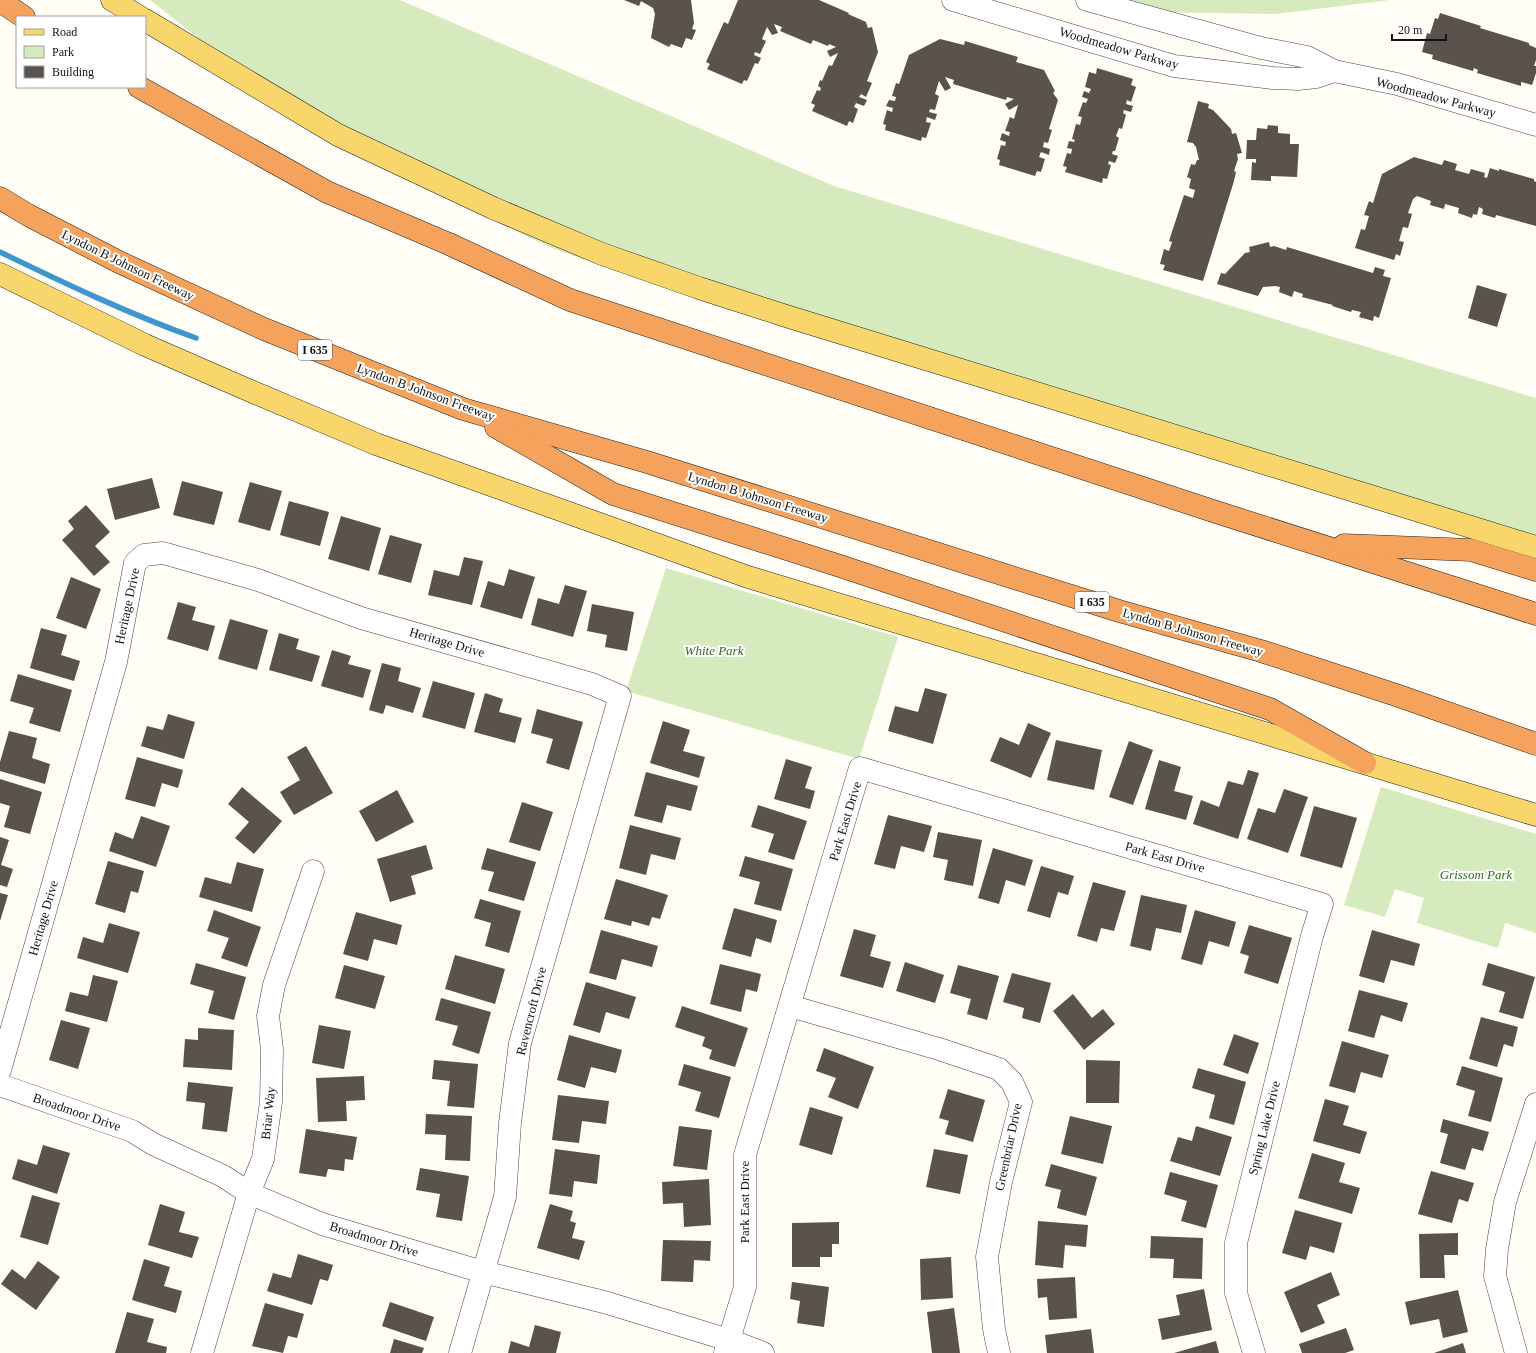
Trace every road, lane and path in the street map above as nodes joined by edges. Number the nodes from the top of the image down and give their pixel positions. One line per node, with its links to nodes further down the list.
1 (112, 0): 6 (main road)
2 (953, 0): 8 (street, Woodmeadow Parkway)
3 (1087, 0): 8 (street, Woodmeadow Parkway)
4 (0, 1): 5 (highway)
5 (22, 16)
6 (138, 16)
7 (146, 21): 15 (main road)
8 (1334, 71): 10 (street, Woodmeadow Parkway)
9 (140, 88): 14 (highway)
10 (1536, 125)
11 (0, 198): 13 (highway, Lyndon B Johnson Freeway / I 635)
12 (0, 274): 20 (main road)
13 (463, 409): 19 (highway, Lyndon B Johnson Freeway / I 635); 20 (highway)
14 (1318, 544): 16 (highway); 17 (highway)
15 (1536, 547)
16 (1536, 570)
17 (1536, 614)
18 (620, 696): 25 (street, Heritage Drive); 29 (street, Ravencroft Drive)
19 (1536, 744)
20 (1365, 763): 21 (main road)
21 (1536, 815)
22 (313, 871): 28 (street, Briar Way)
23 (1322, 904): 24 (street, Park East Drive); 35 (street, Spring Lake Drive)
24 (790, 1006): 30 (street, Park East Drive); 34 (street, Greenbriar Drive)
25 (0, 1070)
26 (0, 1085): 28 (street, Broadmoor Drive)
27 (1536, 1104): 36 (street)
28 (249, 1194): 29 (street, Broadmoor Drive); 31 (street, Briar Way)
29 (482, 1272): 30 (street, Broadmoor Drive); 32 (street, Ravencroft Drive)
30 (727, 1346): 33 (street, Broadmoor Drive)
31 (202, 1353)
32 (460, 1353)
33 (763, 1353)
34 (999, 1353)
35 (1254, 1353)
36 (1516, 1353)

